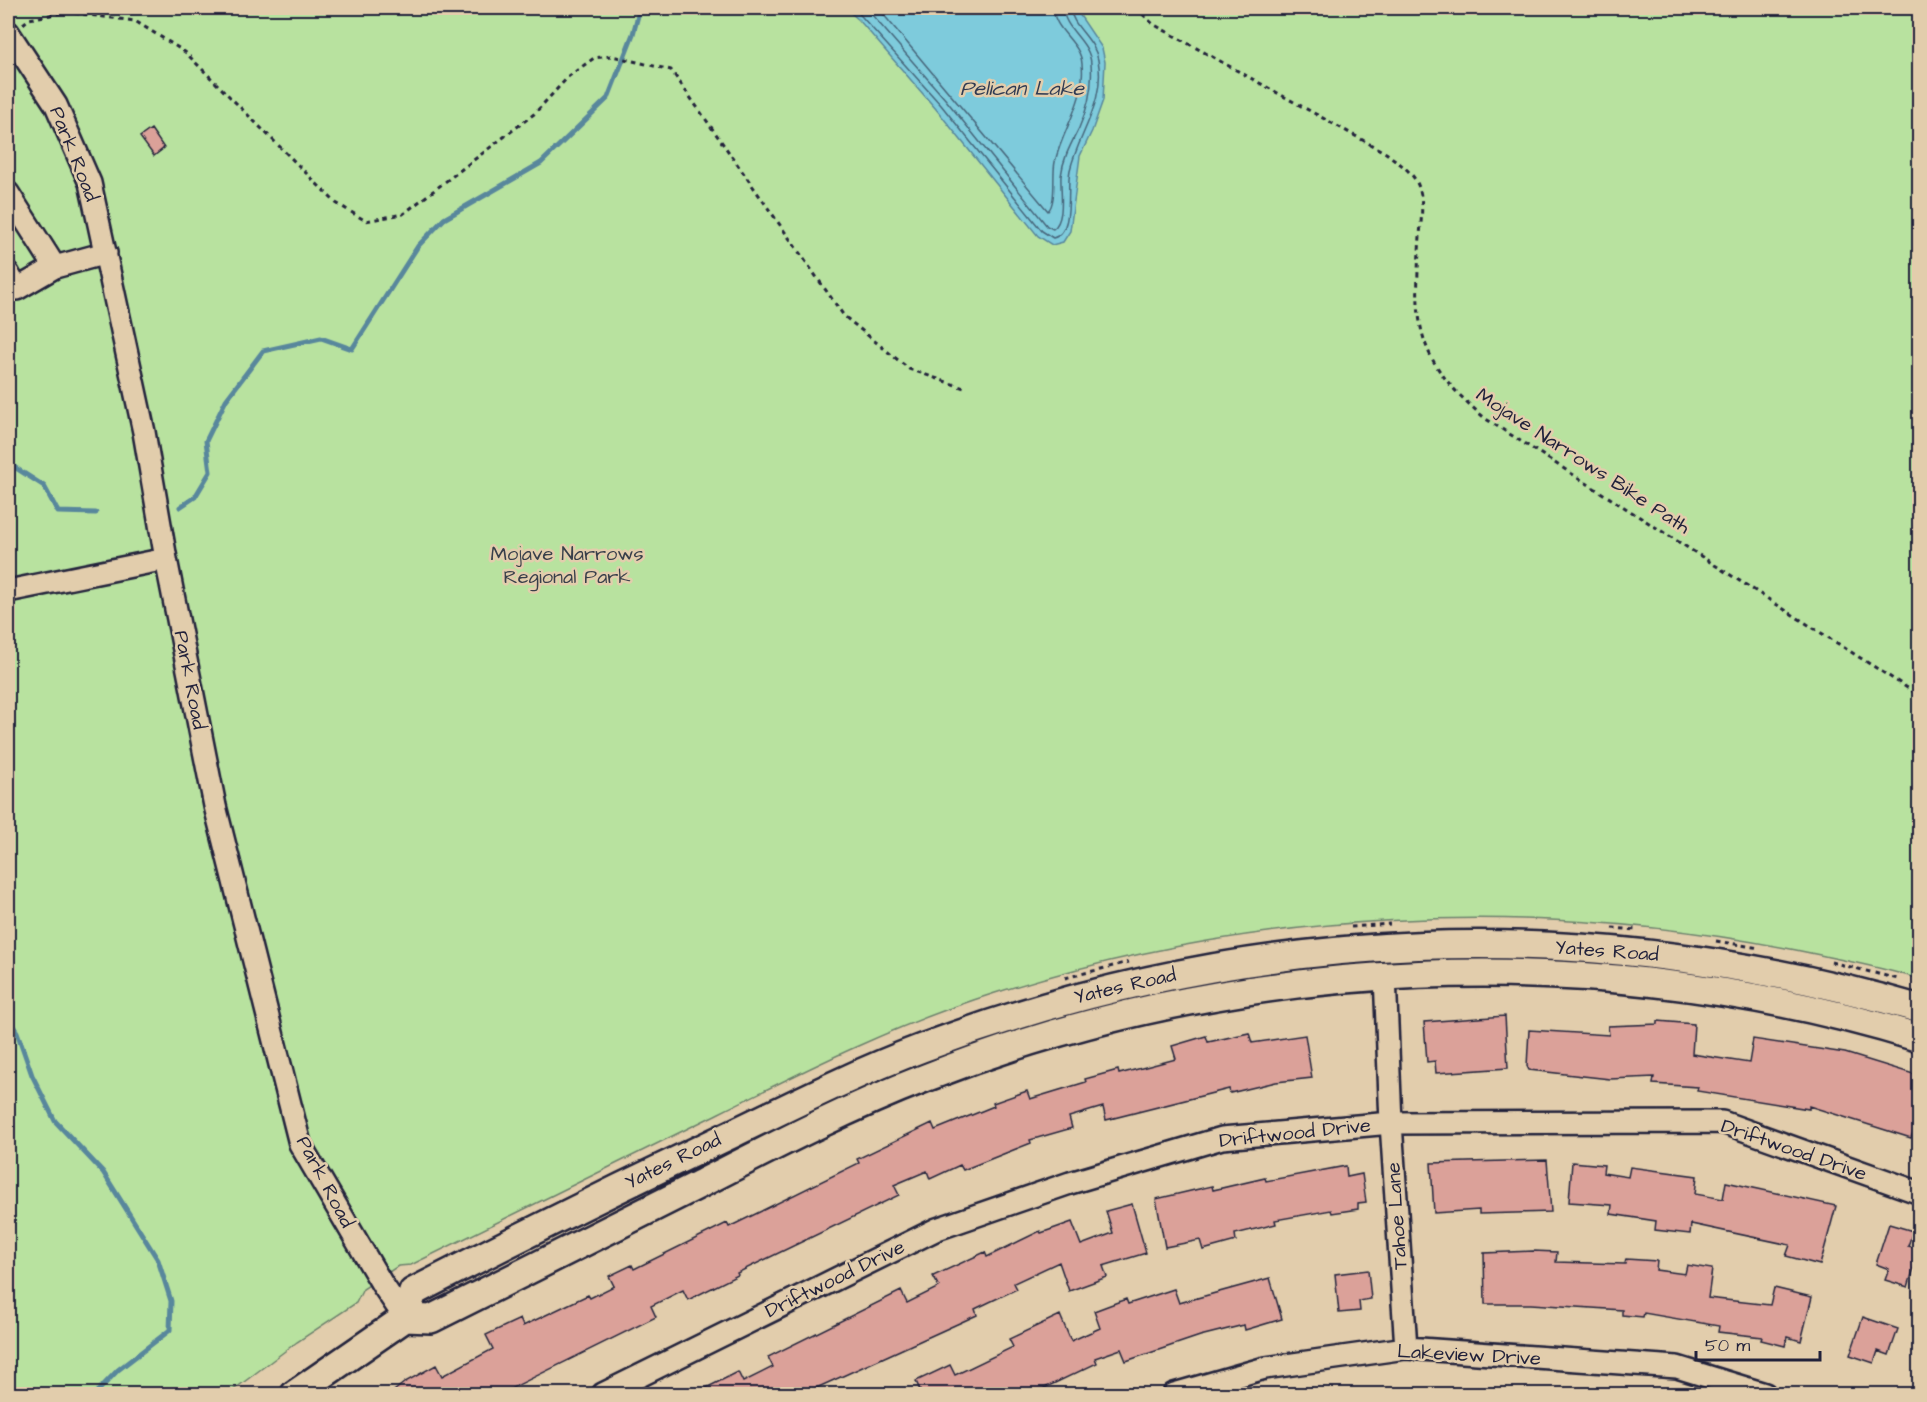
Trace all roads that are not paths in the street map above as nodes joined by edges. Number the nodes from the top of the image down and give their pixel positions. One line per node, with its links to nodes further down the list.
1 (8, 34): 3 (street, Park Road)
2 (8, 193): 4 (street)
3 (106, 253): 4 (street); 6 (street, Park Road)
4 (55, 267): 5 (street)
5 (11, 288)
6 (166, 559): 7 (street); 13 (street, Park Road)
7 (8, 591)
8 (1385, 975): 10 (main road, Yates Road); 11 (street, Tahoe Lane); 13 (main road, Yates Road)
9 (1920, 1009): 13 (main road, Yates Road)
10 (1920, 1038)
11 (1391, 1123): 12 (street, Driftwood Drive); 14 (street, Tahoe Lane); 16 (street, Driftwood Drive)
12 (1920, 1193)
13 (405, 1318): 15 (main road)
14 (1406, 1348): 17 (street, Lakeview Drive); 18 (street, Lakeview Drive)
15 (295, 1395)
16 (603, 1395)
17 (1174, 1395)
18 (1765, 1395)

